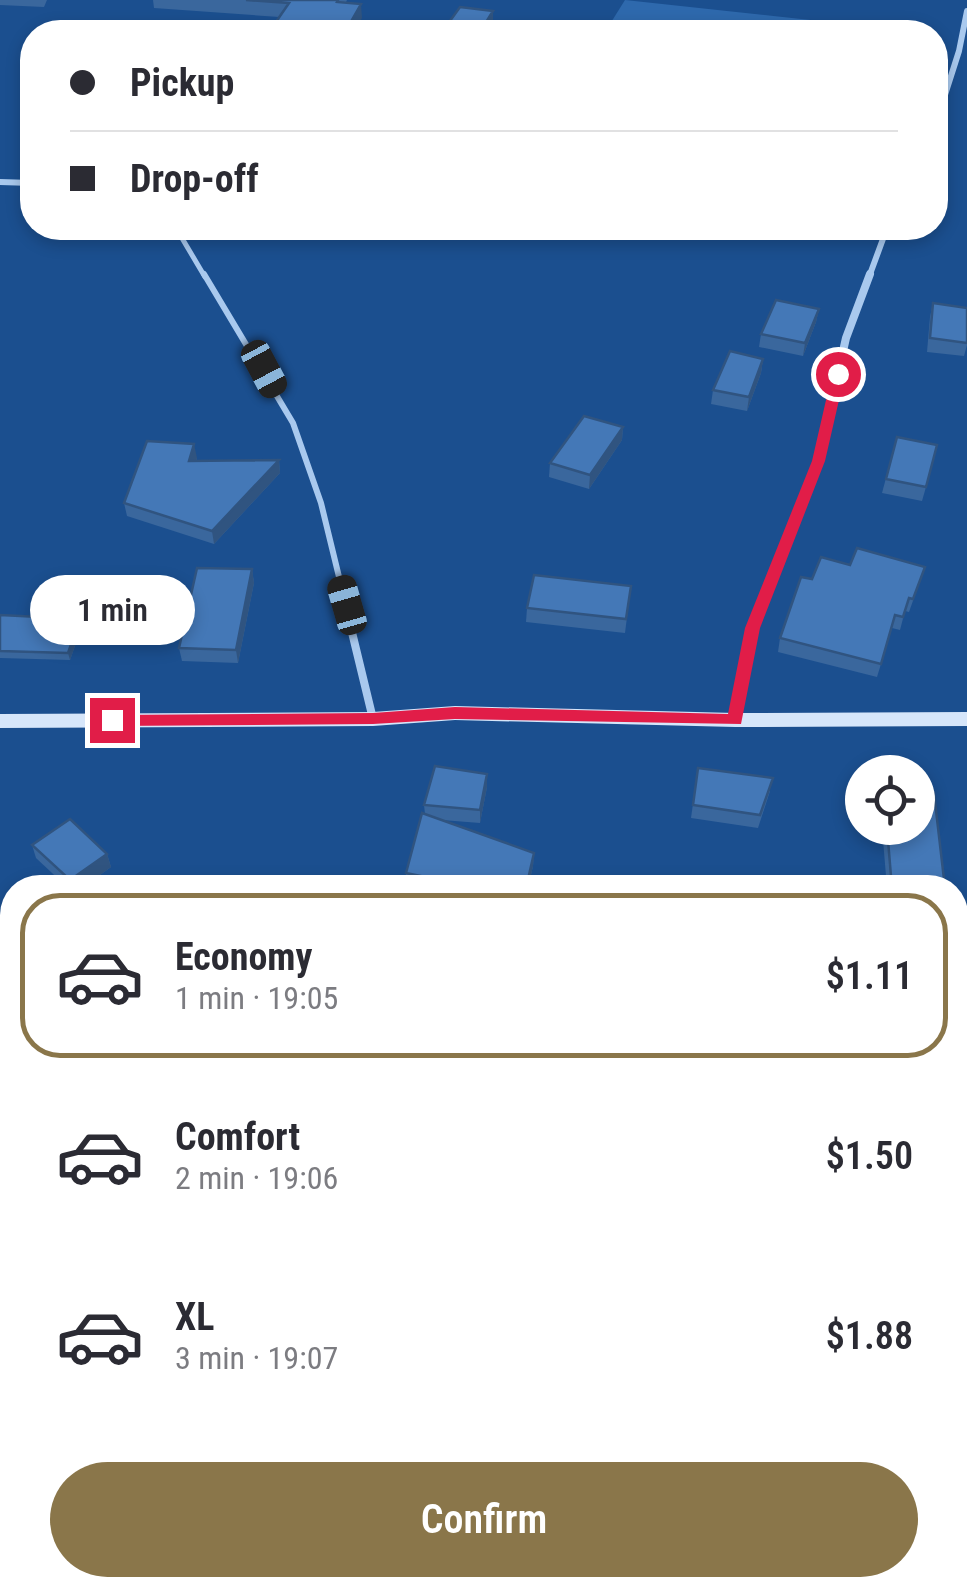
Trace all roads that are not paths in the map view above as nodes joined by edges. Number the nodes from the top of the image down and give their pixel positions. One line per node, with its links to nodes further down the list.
1 (967, 10): 2 (street)
2 (948, 86)
3 (183, 240): 5 (lane)
4 (883, 240): 7 (street)
5 (373, 719): 7 (street); 8 (street)
6 (967, 719): 7 (street)
7 (735, 720)
8 (0, 721)

